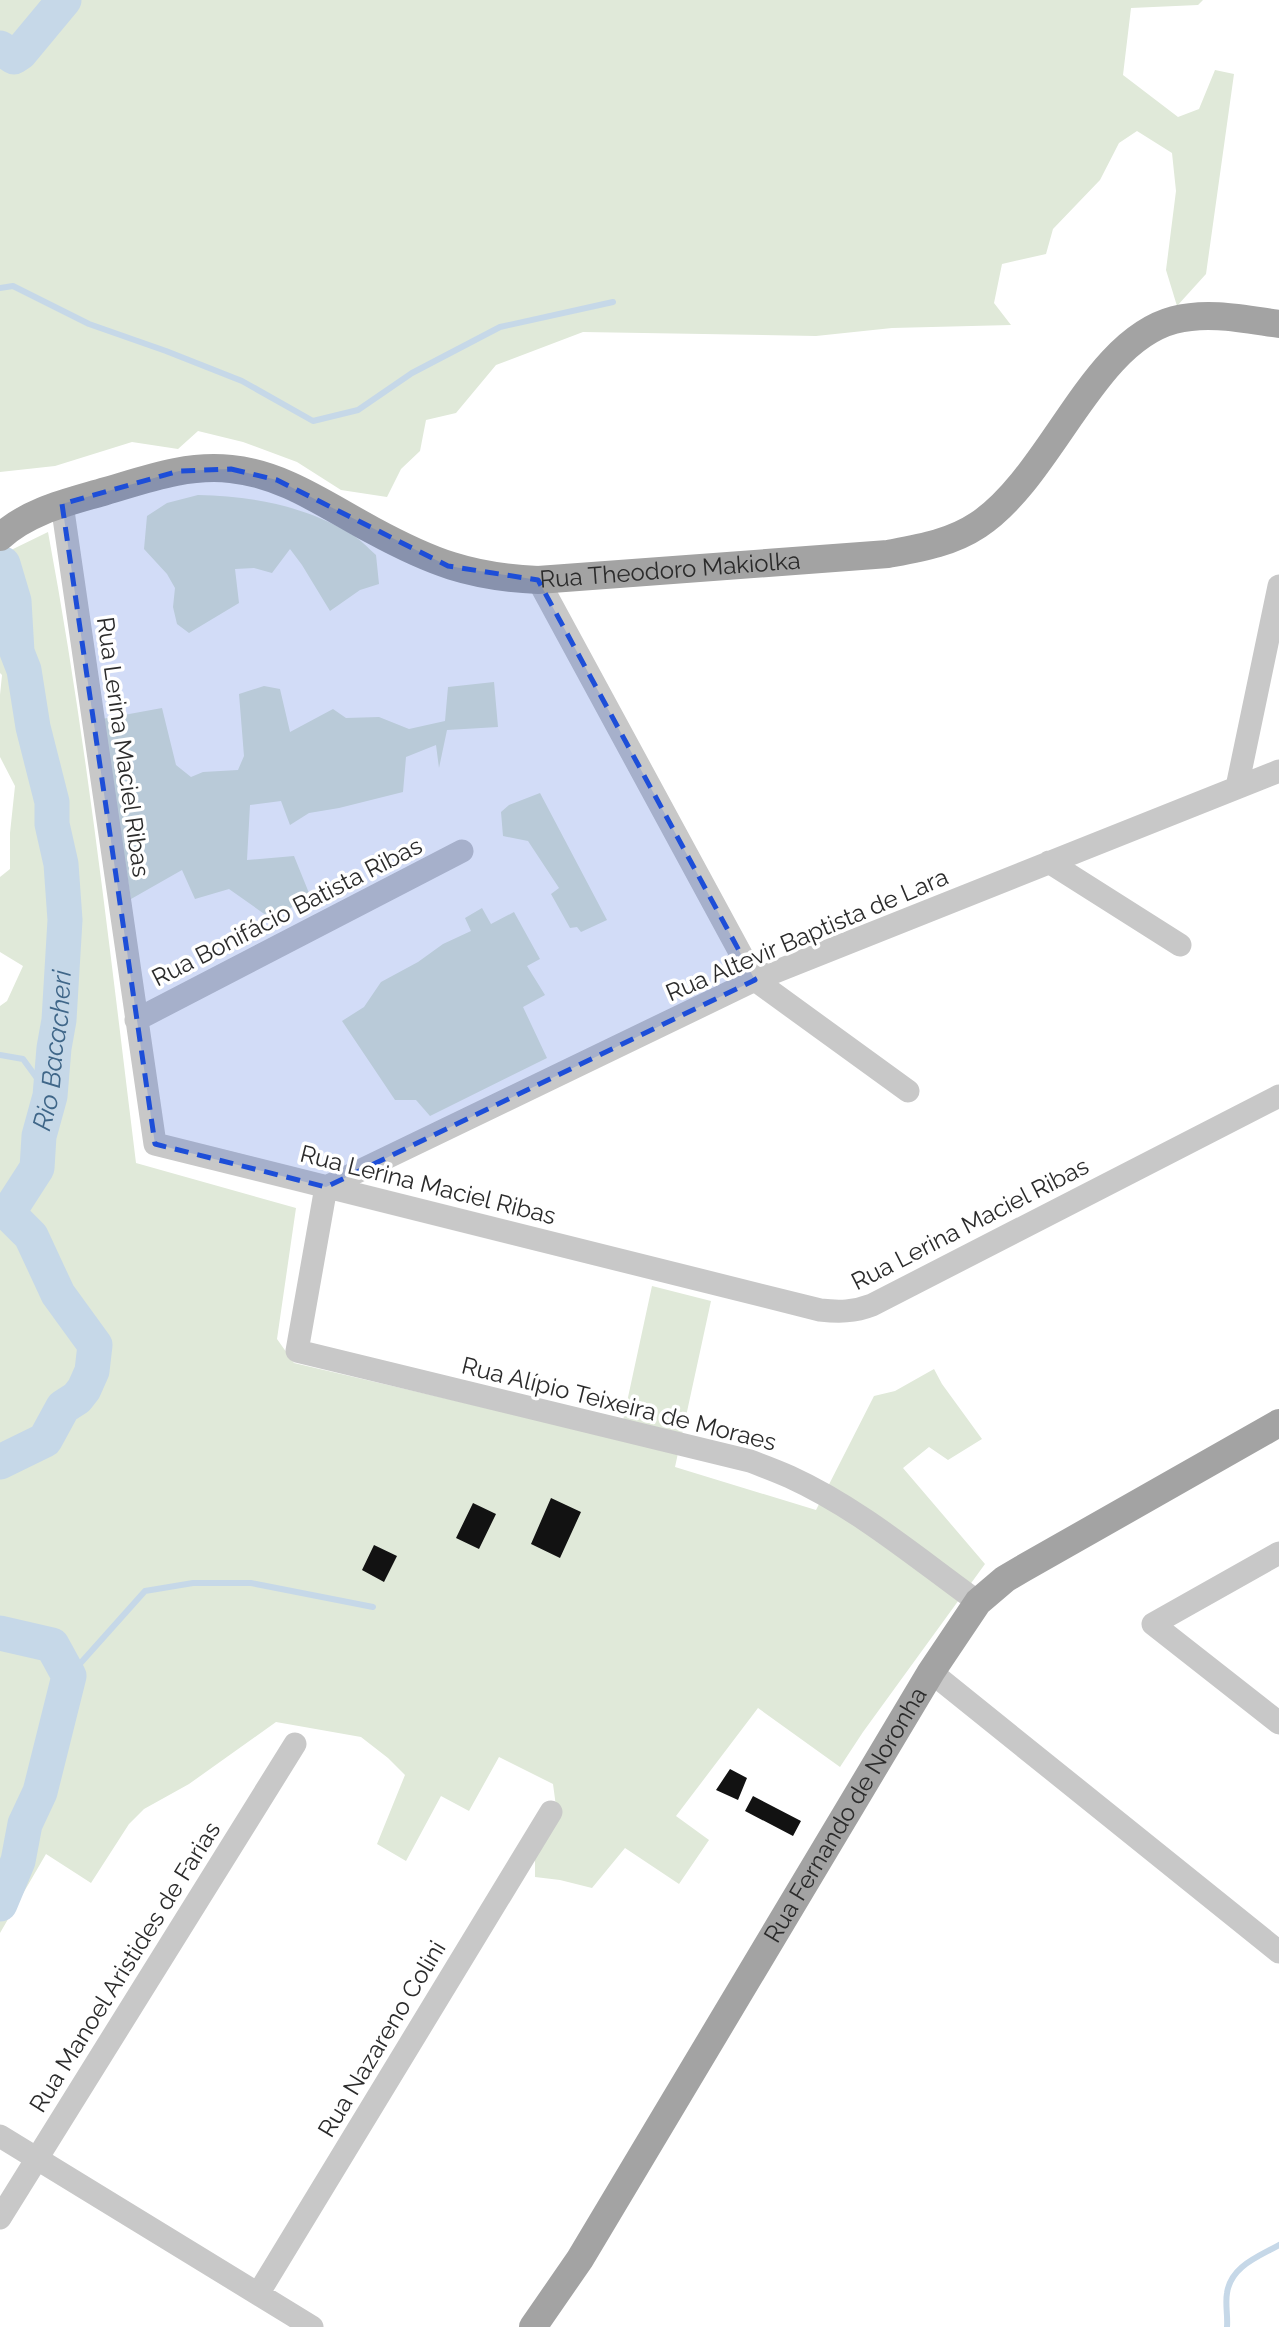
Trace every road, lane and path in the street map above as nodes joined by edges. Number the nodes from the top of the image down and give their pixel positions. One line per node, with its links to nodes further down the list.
1 (1279, 324): 4 (main road, Rua Theodoro Makiolka)
2 (62, 504): 3 (main road, Rua Theodoro Makiolka); 4 (main road, Rua Theodoro Makiolka); 12 (street, Rua Lerina Maciel Ribas)
3 (0, 537)
4 (538, 579): 11 (street)
5 (1279, 586): 7 (street)
6 (1279, 771): 7 (street, Rua Altevir Baptista de Lara)
7 (1237, 787): 9 (street, Rua Altevir Baptista de Lara)
8 (462, 850): 12 (street, Rua Bonifácio Batista Ribas)
9 (1049, 862): 10 (street); 11 (street, Rua Altevir Baptista de Lara)
10 (1180, 945)
11 (755, 980): 13 (street); 15 (street, Rua Altevir Baptista de Lara)
12 (136, 1020): 15 (street, Rua Lerina Maciel Ribas)
13 (908, 1091)
14 (1279, 1096): 15 (street, Rua Lerina Maciel Ribas)
15 (327, 1187): 18 (street, Rua Alípio Teixeira de Moraes)
16 (1279, 1423): 18 (main road, Rua Fernando de Noronha)
17 (1279, 1553): 20 (street)
18 (978, 1602): 19 (main road, Rua Fernando de Noronha)
19 (931, 1672): 23 (street); 29 (main road, Rua Fernando de Noronha)
20 (1279, 1723)
21 (295, 1744): 25 (street, Rua Manoel Aristides de Farias)
22 (551, 1812): 27 (street, Rua Nazareno Colini)
23 (1279, 1952)
24 (0, 2136): 25 (street)
25 (37, 2159): 26 (street, Rua Manoel Aristides de Farias); 27 (street)
26 (0, 2218)
27 (258, 2294): 28 (street)
28 (312, 2327)
29 (533, 2327)

